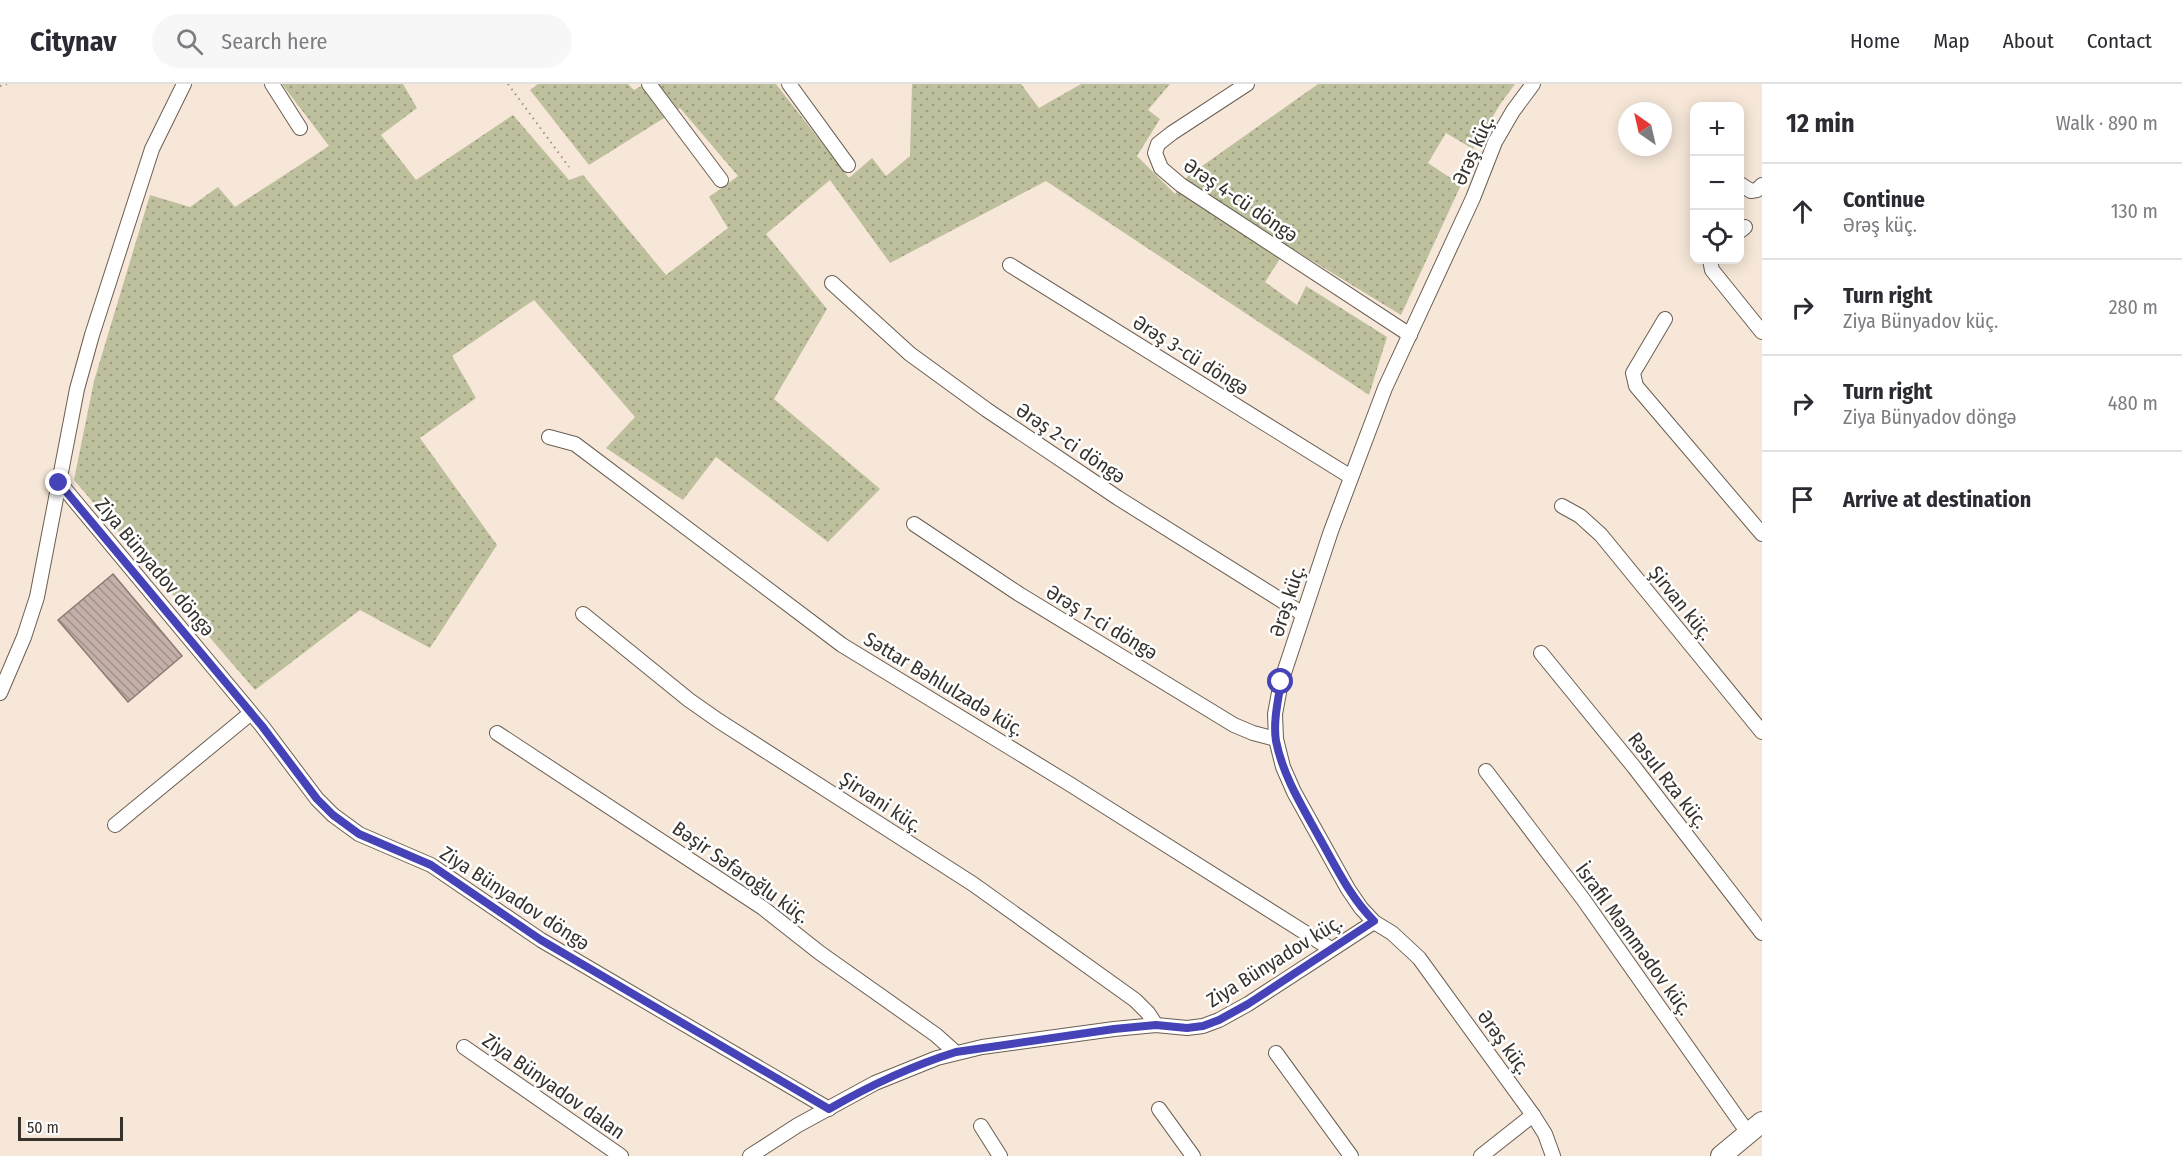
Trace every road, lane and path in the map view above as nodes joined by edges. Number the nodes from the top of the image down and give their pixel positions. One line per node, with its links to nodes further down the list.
1 (7, 84): 9 (path)
2 (184, 84): 24 (street)
3 (272, 84): 10 (street)
4 (508, 84): 12 (path)
5 (649, 84): 13 (street)
6 (789, 84): 11 (street)
7 (1246, 84): 21 (street, Ərəş 4-cü döngə)
8 (1533, 84): 21 (street, Ərəş küç.)
9 (0, 86)
10 (300, 128)
11 (848, 165)
12 (569, 167)
13 (721, 180)
14 (1762, 185): 15 (street)
15 (1744, 187)
16 (1711, 264): 20 (street)
17 (1010, 265): 23 (street, Ərəş 3-cü döngə)
18 (832, 283): 29 (street, Ərəş 2-ci döngə)
19 (1665, 319): 27 (street)
20 (1762, 332)
21 (1410, 335): 23 (street, Ərəş küç.)
22 (549, 437): 40 (street, Səttar Bəhlulzadə küç.)
23 (1351, 477): 29 (street, Ərəş küç.)
24 (59, 483): 31 (street); 32 (street, Ziya Bünyadov döngə)
25 (1562, 506): 33 (street, Şirvan küç.)
26 (914, 524): 35 (street, Ərəş 1-ci döngə)
27 (1762, 534)
28 (583, 614): 41 (street, Şirvani küç.)
29 (1303, 614): 35 (street, Ərəş küç.)
30 (1541, 653): 39 (street, Rəsul Rza küç.)
31 (0, 693)
32 (251, 713): 37 (street); 45 (street, Ziya Bünyadov döngə)
33 (1762, 732)
34 (497, 733): 43 (street, Bəşir Səfəroğlu küç.)
35 (1276, 739): 38 (street, Ərəş küç.)
36 (1486, 771): 49 (street, İsrafil Məmmədov küç.)
37 (115, 825)
38 (1374, 921): 40 (street, Ziya Bünyadov küç.); 47 (street, Ərəş küç.)
39 (1762, 933)
40 (1331, 949): 41 (street, Ziya Bünyadov küç.)
41 (1156, 1025): 43 (street, Ziya Bünyadov küç.)
42 (464, 1047): 50 (street, Ziya Bünyadov dalan)
43 (956, 1052): 45 (street, Ziya Bünyadov küç.)
44 (1276, 1053): 54 (street)
45 (829, 1109): 51 (street, Ziya Bünyadov küç.)
46 (1159, 1109): 53 (street)
47 (1533, 1115): 55 (street); 56 (street, Ərəş küç.)
48 (981, 1126): 52 (street)
49 (1755, 1127): 57 (street)
50 (621, 1156)
51 (750, 1156)
52 (1000, 1156)
53 (1193, 1156)
54 (1351, 1156)
55 (1481, 1156)
56 (1553, 1156)
57 (1721, 1156)

